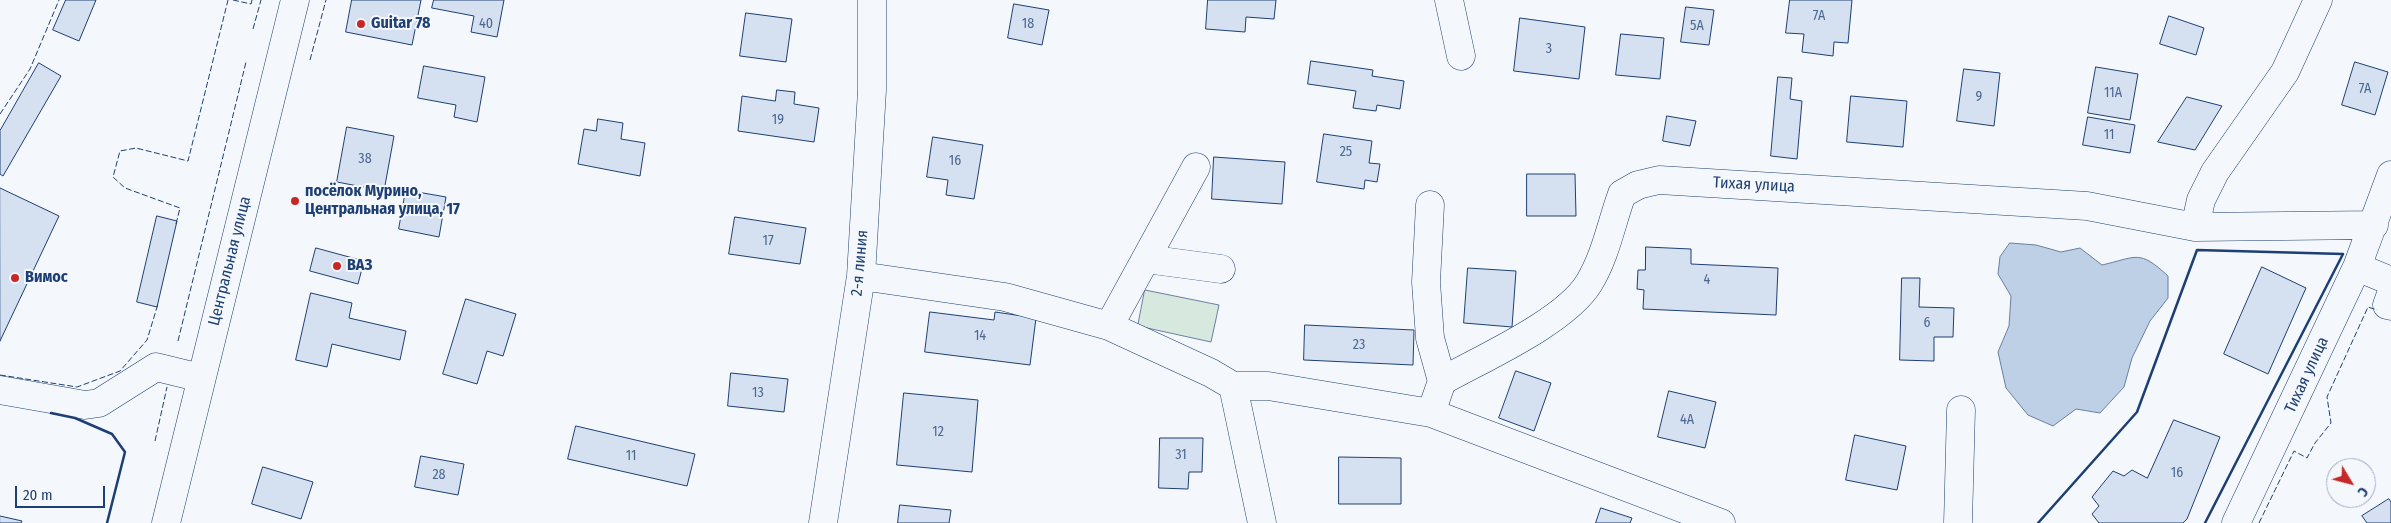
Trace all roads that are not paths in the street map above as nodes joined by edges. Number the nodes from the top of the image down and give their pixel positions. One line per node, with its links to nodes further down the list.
1 (295, 0): 19 (street, Центральная улица)
2 (872, 0): 14 (street, 2-я линия)
3 (1449, 0): 5 (street)
4 (2318, 0): 10 (street)
5 (1461, 56)
6 (1196, 167): 11 (street)
7 (2391, 175): 9 (street, Тихая улица)
8 (1430, 205): 20 (street)
9 (2374, 225): 10 (street, Тихая улица); 12 (street, Тихая улица)
10 (2195, 227): 20 (street, Тихая улица)
11 (1146, 259): 13 (street); 18 (street)
12 (2357, 267): 15 (street); 30 (street, Тихая улица)
13 (1221, 269)
14 (861, 276): 18 (street); 26 (street, 2-я линия)
15 (2391, 281)
16 (2391, 294): 17 (street)
17 (2391, 306)
18 (1109, 326): 21 (street)
19 (201, 378): 22 (street); 25 (street, Центральная улица)
20 (1442, 381): 24 (street)
21 (1233, 386): 24 (street); 27 (street)
22 (0, 390)
23 (1961, 410): 29 (street)
24 (1431, 413): 28 (street)
25 (166, 523)
26 (823, 523)
27 (1262, 523)
28 (1721, 523)
29 (1958, 523)
30 (2236, 523)

